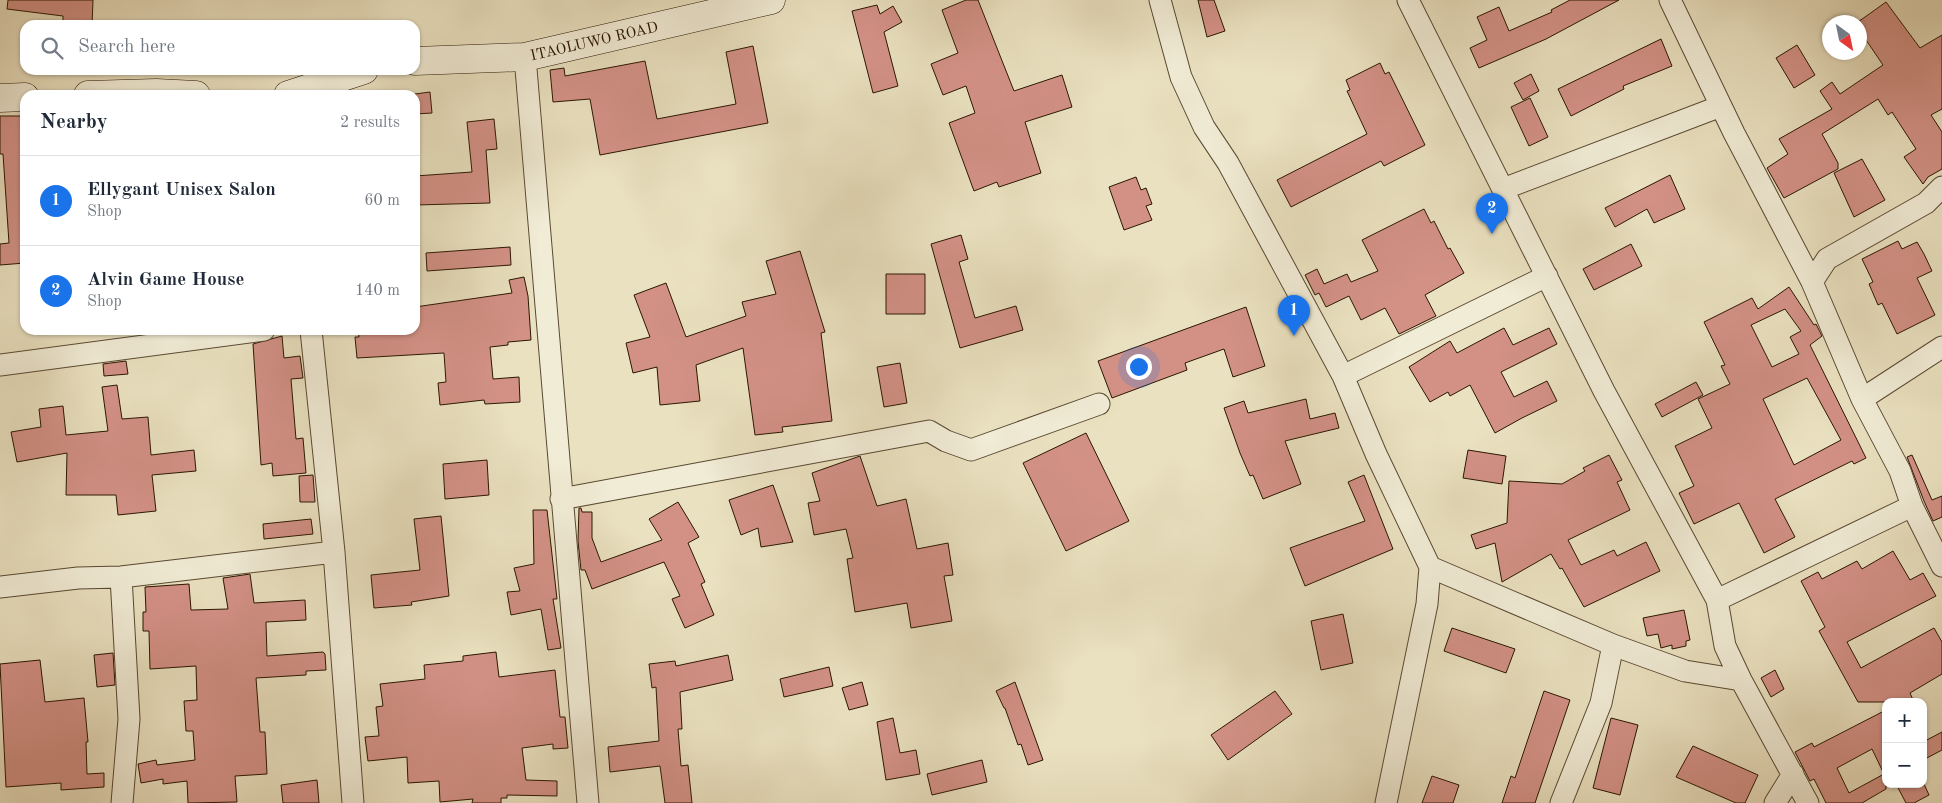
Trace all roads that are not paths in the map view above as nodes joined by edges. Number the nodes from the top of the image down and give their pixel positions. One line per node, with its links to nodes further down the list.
1 (771, 0): 5 (street, ITAOLUWO ROAD)
2 (1160, 0): 20 (street)
3 (1408, 0): 13 (street)
4 (1670, 0): 11 (street)
5 (525, 57): 6 (street, ITAOLUWO ROAD); 23 (street)
6 (420, 61)
7 (349, 75): 8 (street)
8 (303, 90)
9 (20, 97): 10 (street)
10 (0, 98)
11 (1721, 106): 13 (street); 15 (street)
12 (1942, 187): 15 (street)
13 (1503, 189): 14 (street)
14 (1546, 276): 20 (street); 30 (street)
15 (1812, 282): 21 (street)
16 (226, 335): 19 (street)
17 (306, 335): 25 (street)
18 (1942, 347): 21 (street)
19 (0, 365)
20 (1343, 376): 27 (street)
21 (1862, 399): 24 (street)
22 (1099, 404): 23 (street)
23 (561, 499): 36 (street)
24 (1912, 506): 26 (street); 30 (street)
25 (334, 552): 28 (street); 35 (street)
26 (1942, 566)
27 (1430, 567): 31 (street); 37 (street)
28 (121, 578): 29 (street); 34 (street)
29 (0, 586)
30 (1717, 600): 32 (street)
31 (1613, 645): 32 (street); 38 (street)
32 (1741, 680): 33 (street)
33 (1793, 774): 39 (street); 40 (street)
34 (122, 803)
35 (353, 803)
36 (588, 803)
37 (1386, 803)
38 (1561, 803)
39 (1775, 803)
40 (1808, 803)

